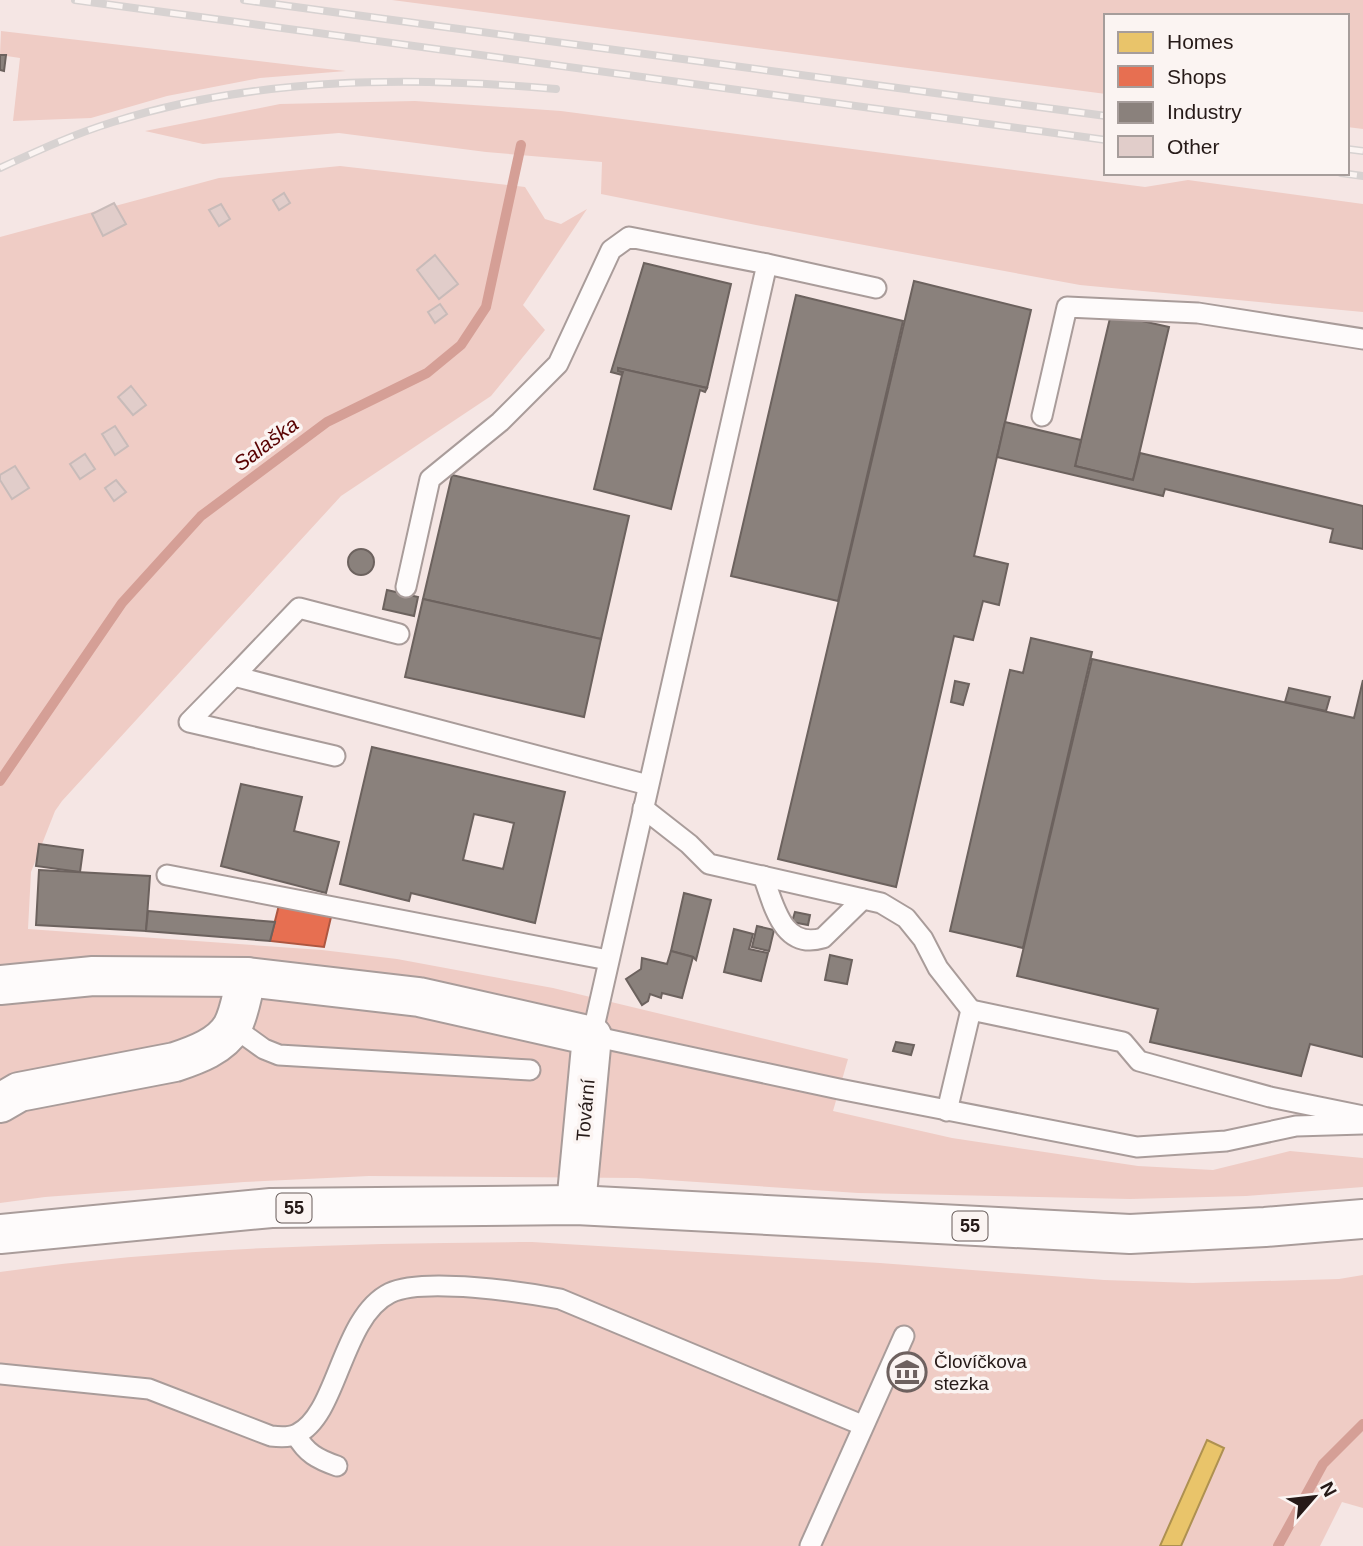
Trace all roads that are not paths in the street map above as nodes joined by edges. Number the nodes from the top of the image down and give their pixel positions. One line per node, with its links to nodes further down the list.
1 (767, 264): 2 (lane); 5 (lane); 9 (lane)
2 (876, 288)
3 (1363, 339): 4 (lane)
4 (1042, 416)
5 (406, 587)
6 (399, 634): 7 (lane)
7 (234, 676): 8 (lane); 9 (lane)
8 (335, 756)
9 (648, 785): 10 (lane)
10 (643, 808): 12 (lane); 14 (lane)
11 (167, 875): 14 (lane)
12 (764, 876): 13 (lane); 13 (lane)
13 (863, 899): 17 (lane)
14 (608, 960): 19 (lane)
15 (247, 977): 16 (main road); 18 (main road); 19 (main road)
16 (0, 985)
17 (971, 1010): 22 (lane); 23 (lane)
18 (232, 1026): 20 (lane); 21 (main road)
19 (592, 1036): 22 (lane); 25 (main road, Tovární)
20 (530, 1070)
21 (0, 1103)
22 (947, 1111): 24 (lane)
23 (1363, 1116)
24 (1363, 1124)
25 (576, 1205): 26 (main road, 55); 27 (main road, 55)
26 (1363, 1219)
27 (7, 1233)
28 (904, 1336): 30 (lane)
29 (0, 1374): 31 (lane)
30 (862, 1425): 31 (lane); 33 (lane)
31 (296, 1435): 32 (lane)
32 (337, 1466)
33 (810, 1546)

